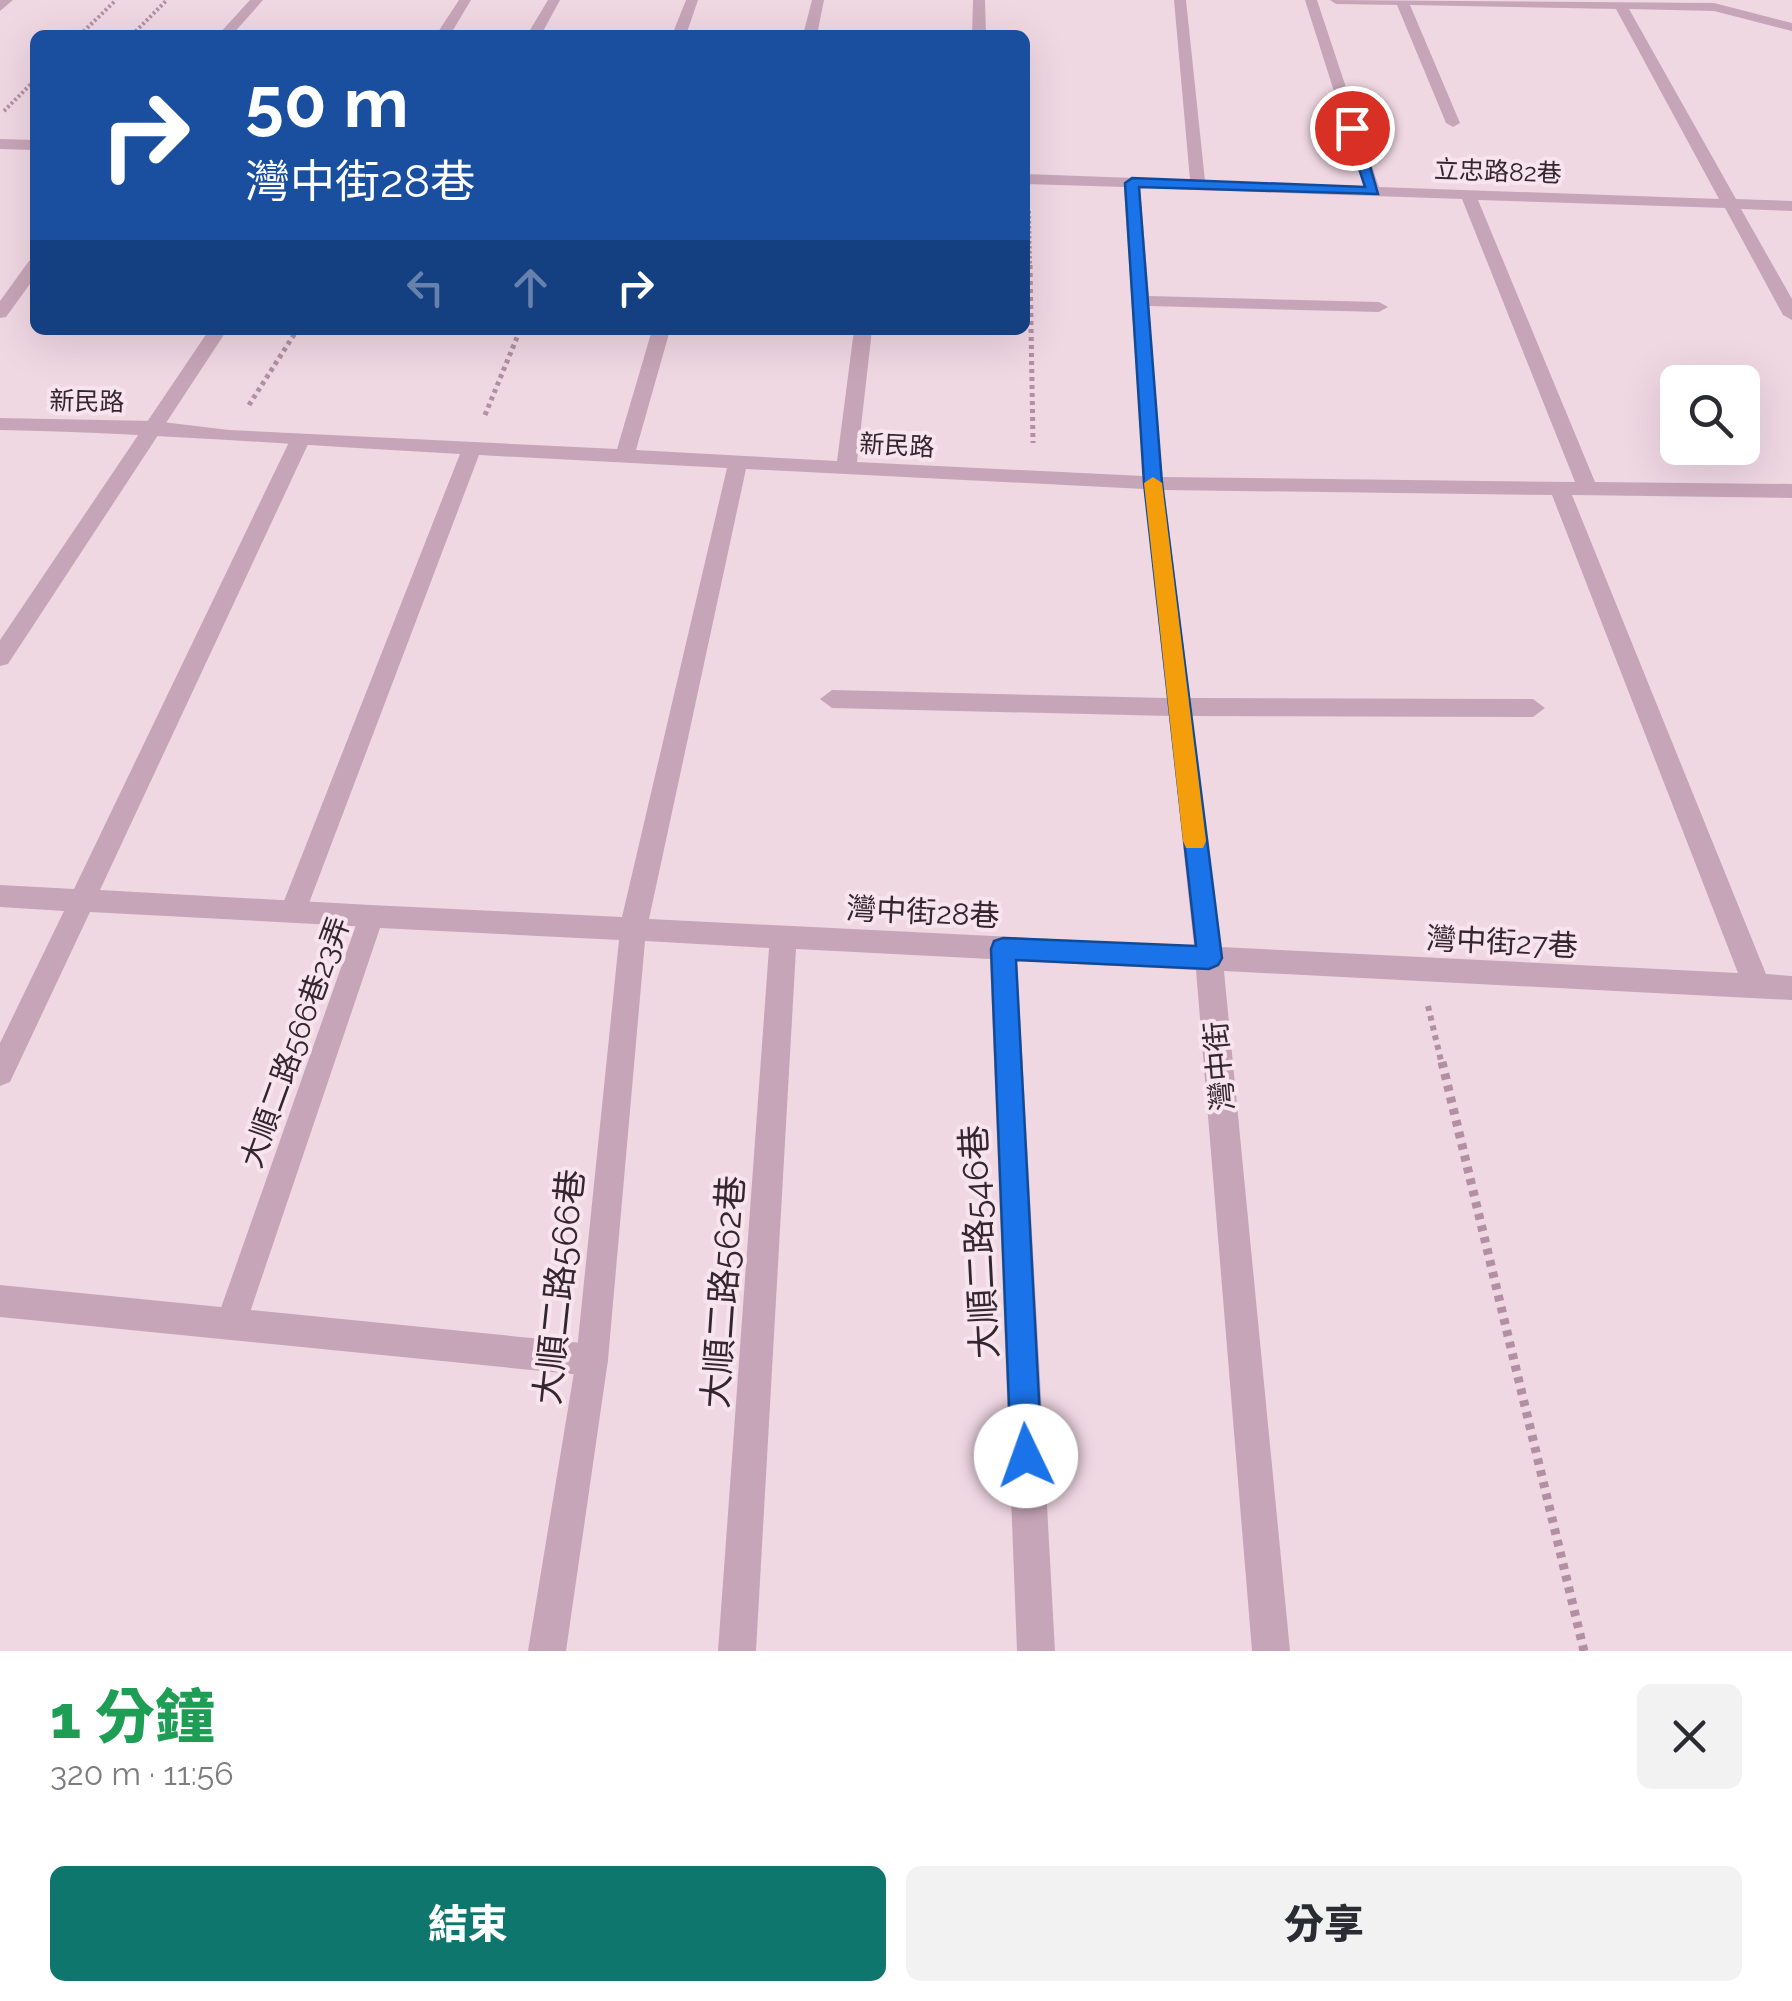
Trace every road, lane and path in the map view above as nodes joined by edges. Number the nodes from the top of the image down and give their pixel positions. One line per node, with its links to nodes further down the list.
1 (8, 0): 16 (street)
2 (116, 0): 18 (path)
3 (168, 0): 19 (path)
4 (257, 0): 20 (street)
5 (466, 0): 21 (street)
6 (554, 0): 22 (street)
7 (692, 0): 23 (street)
8 (818, 0): 24 (street)
9 (979, 0): 25 (street)
10 (1180, 0): 33 (street)
11 (1311, 0): 34 (street)
12 (1336, 0): 13 (street)
13 (1363, 0): 14 (street)
14 (1402, 2): 15 (street); 28 (street)
15 (1620, 4): 17 (street); 36 (street)
16 (0, 7)
17 (1792, 27)
18 (85, 30)
19 (137, 30)
20 (230, 30)
21 (446, 30)
22 (537, 30)
23 (681, 30)
24 (811, 30)
25 (979, 30)
26 (30, 85): 27 (path)
27 (0, 115)
28 (1453, 123)
29 (0, 144): 30 (street)
30 (30, 145)
31 (1030, 179): 32 (street, 立忠路82巷)
32 (1132, 183): 33 (street, 立忠路82巷); 40 (street, 灣中街)
33 (1198, 185): 34 (street, 立忠路82巷)
34 (1373, 191): 35 (street, 立忠路82巷)
35 (1468, 195): 36 (street, 立忠路82巷); 61 (street)
36 (1730, 204): 37 (street, 立忠路82巷); 39 (street)
37 (1792, 206)
38 (30, 271): 42 (street)
39 (1786, 293): 43 (street)
40 (1140, 301): 41 (street); 59 (street, 灣中街)
41 (1379, 307)
42 (0, 312)
43 (1792, 315)
44 (1030, 328): 58 (path)
45 (215, 335): 51 (street)
46 (294, 335): 52 (path)
47 (518, 335): 54 (path)
48 (660, 335): 55 (street)
49 (862, 335): 57 (street)
50 (0, 424): 51 (street, 新民路)
51 (154, 427): 52 (street, 新民路); 64 (street)
52 (229, 436): 53 (street, 新民路)
53 (300, 440): 54 (street, 新民路); 69 (street)
54 (472, 448): 55 (street, 新民路); 70 (street)
55 (625, 456): 56 (street, 新民路)
56 (738, 462): 57 (street, 新民路); 72 (street, 大順二路566巷)
57 (846, 467): 58 (street, 新民路)
58 (1034, 477): 59 (street, 新民路)
59 (1153, 483): 60 (street, 新民路); 66 (street, 灣中街)
60 (1559, 488): 61 (street, 新民路); 77 (street)
61 (1588, 489): 62 (street, 新民路)
62 (1786, 491): 63 (street)
63 (1792, 513)
64 (0, 658)
65 (832, 699): 66 (street)
66 (1178, 707): 67 (street); 75 (street, 灣中街)
67 (1533, 708)
68 (0, 896): 69 (street)
69 (84, 900): 70 (street); 79 (street)
70 (292, 911): 71 (street)
71 (370, 916): 72 (street, 大順二路566巷23弄); 81 (street, 大順二路566巷23弄)
72 (633, 930): 73 (street, 灣中街28巷); 82 (street, 大順二路566巷)
73 (783, 938): 74 (street, 灣中街28巷); 84 (street, 大順二路562巷)
74 (1003, 949): 75 (street, 灣中街28巷); 85 (street, 大順二路546巷)
75 (1209, 958): 76 (street, 灣中街27巷); 86 (street, 灣中街)
76 (1419, 970): 77 (street, 灣中街27巷); 87 (path)
77 (1757, 987): 78 (street, 灣中街27巷)
78 (1792, 988)
79 (0, 1073)
80 (0, 1301): 81 (street)
81 (232, 1322): 82 (street)
82 (592, 1360): 83 (street, 大順二路566巷)
83 (547, 1651)
84 (737, 1651)
85 (1036, 1651)
86 (1271, 1651)
87 (1584, 1651)

